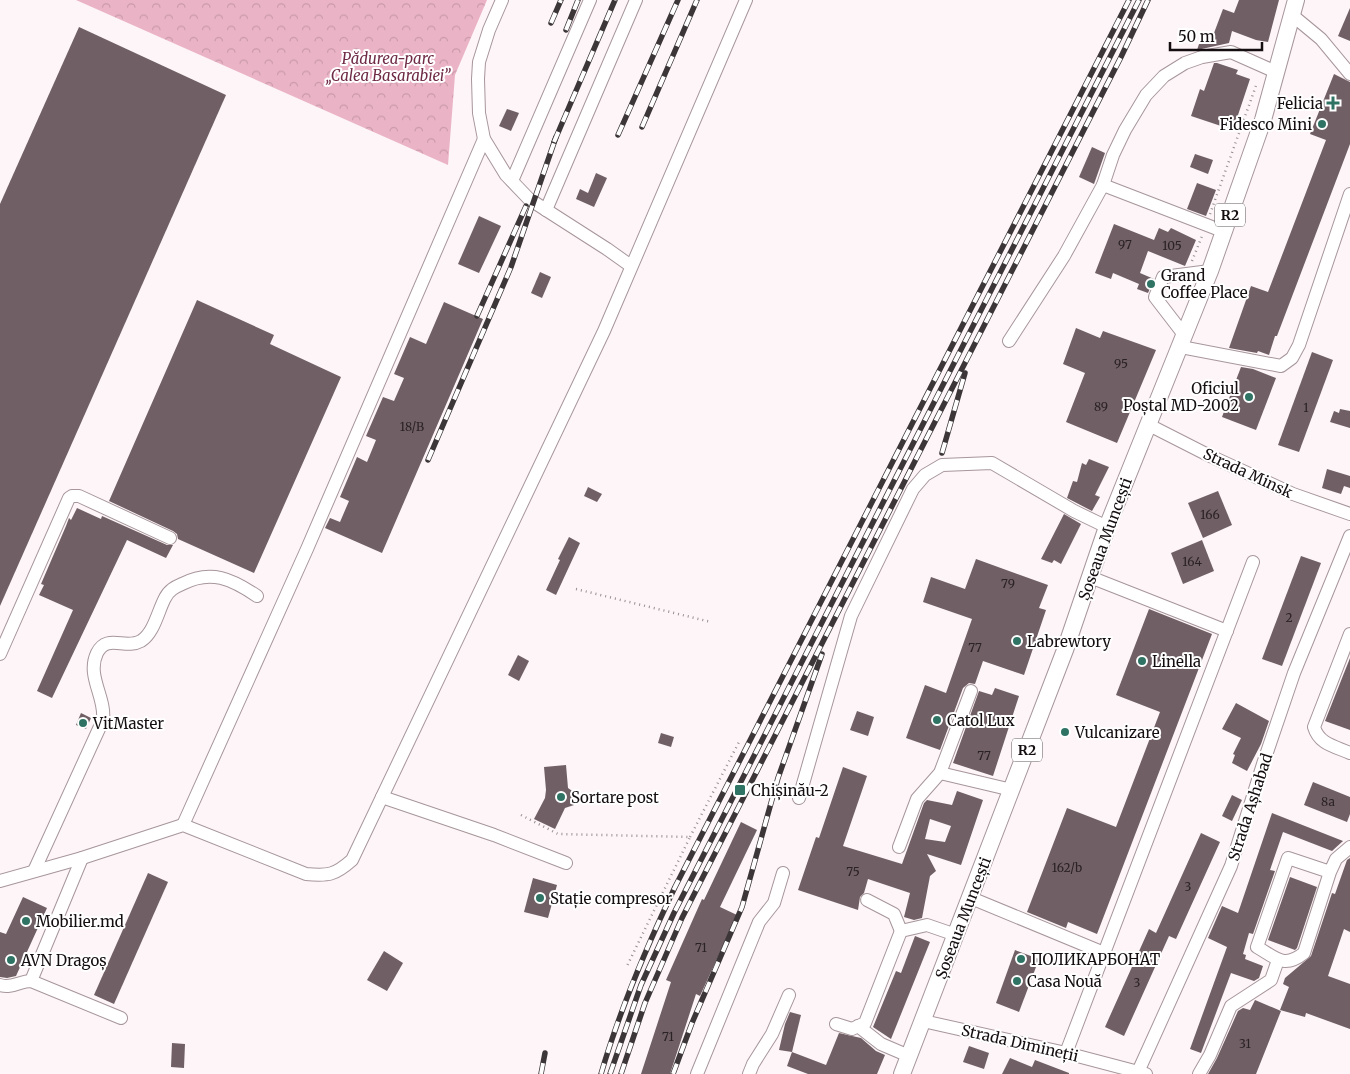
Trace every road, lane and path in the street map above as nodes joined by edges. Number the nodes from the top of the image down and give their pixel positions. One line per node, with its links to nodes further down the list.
1 (502, 0): 8 (street)
2 (590, 0): 9 (street)
3 (636, 0): 12 (street)
4 (746, 0): 15 (street)
5 (1294, 8): 6 (main road, Șoseaua Muncești / R2); 7 (street)
6 (1270, 68): 10 (street); 13 (path); 14 (main road, Șoseaua Muncești / R2)
7 (1350, 74)
8 (484, 138): 9 (street); 41 (street)
9 (512, 181): 12 (street)
10 (1103, 185): 13 (street); 18 (street)
11 (1350, 194): 19 (street)
12 (546, 210): 15 (street)
13 (1206, 224): 14 (street); 17 (path)
14 (1225, 232): 16 (main road, Șoseaua Muncești / R2)
15 (631, 266): 38 (street)
16 (1210, 271): 17 (street); 19 (main road, Șoseaua Muncești / R2)
17 (1187, 274): 19 (street)
18 (1009, 342)
19 (1183, 342): 20 (main road, Șoseaua Muncești / R2)
20 (1148, 425): 21 (street, Strada Minsk); 22 (main road, Șoseaua Muncești / R2)
21 (1350, 514)
22 (1107, 527): 26 (main road, Șoseaua Muncești / R2); 39 (street)
23 (1350, 536): 67 (street, Strada Așhabad)
24 (170, 538): 32 (street)
25 (1253, 562): 30 (street)
26 (1090, 576): 30 (street); 37 (main road, Șoseaua Muncești / R2)
27 (576, 589): 29 (path)
28 (257, 596): 47 (street)
29 (711, 622)
30 (1227, 631): 55 (street)
31 (1350, 634): 35 (street)
32 (0, 654)
33 (971, 691): 36 (street)
34 (740, 740): 42 (path)
35 (1350, 753)
36 (940, 772): 37 (street); 43 (street)
37 (1012, 790): 51 (main road, Șoseaua Muncești / R2)
38 (382, 797): 41 (street); 46 (street)
39 (799, 798)
40 (521, 814): 42 (path)
41 (183, 825): 45 (street)
42 (690, 837): 57 (path)
43 (899, 847)
44 (1350, 847): 48 (street)
45 (82, 858): 47 (street); 58 (street)
46 (566, 863)
47 (34, 871): 50 (street)
48 (1330, 872): 56 (street); 56 (street)
49 (783, 873): 68 (street)
50 (0, 881)
51 (971, 898): 54 (main road, Șoseaua Muncești / R2); 55 (street)
52 (867, 900): 53 (street)
53 (901, 931): 54 (street); 64 (street)
54 (956, 936): 62 (main road, Șoseaua Muncești / R2)
55 (1104, 953): 65 (street)
56 (1278, 960): 71 (street)
57 (626, 968)
58 (31, 981): 59 (street); 61 (street)
59 (0, 985)
60 (789, 995): 69 (street)
61 (121, 1018)
62 (923, 1021): 65 (street, Strada Dimineții); 66 (main road, Șoseaua Muncești / R2)
63 (836, 1024): 64 (street)
64 (858, 1026): 66 (street)
65 (1066, 1053): 67 (street, Strada Dimineții)
66 (909, 1056): 70 (main road, Șoseaua Muncești / R2)
67 (1142, 1073)
68 (697, 1074)
69 (748, 1074)
70 (902, 1074)
71 (1199, 1074)

